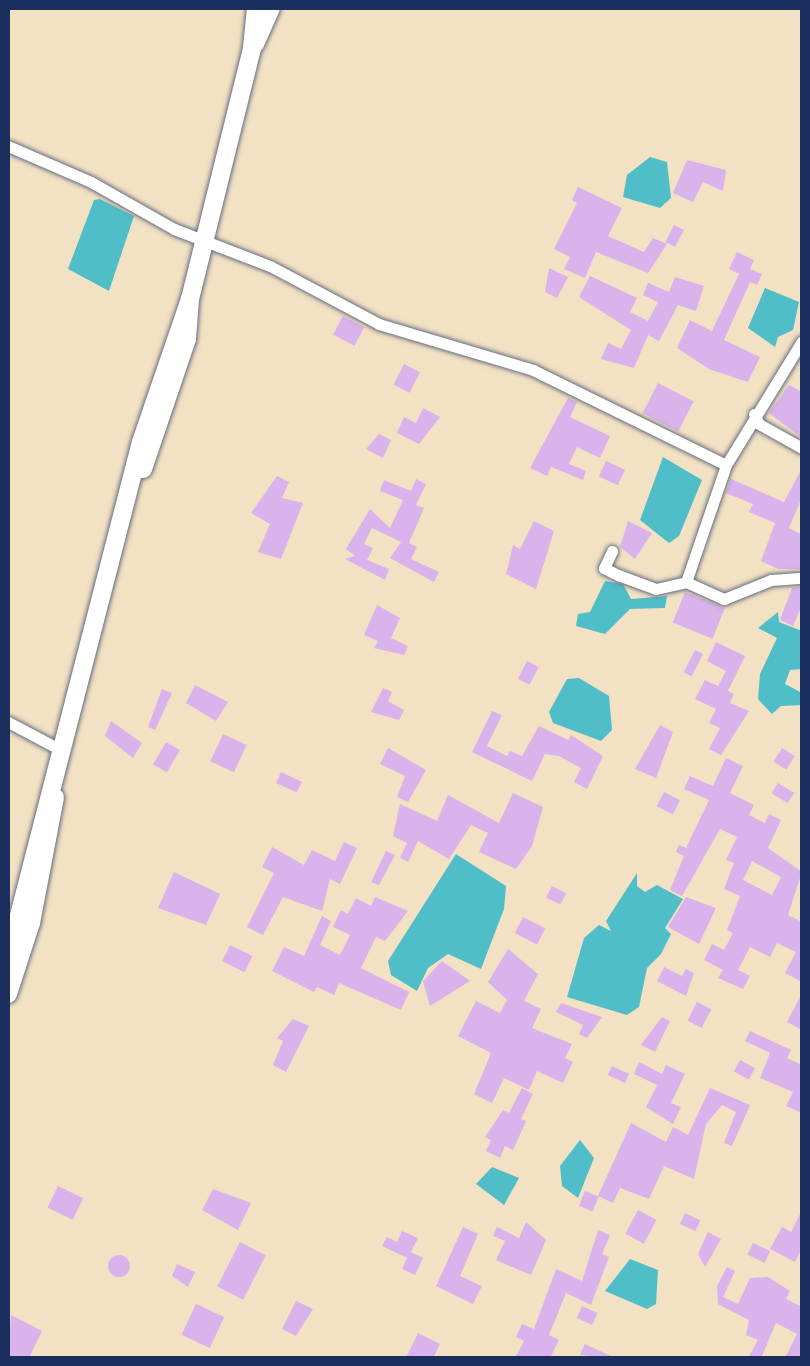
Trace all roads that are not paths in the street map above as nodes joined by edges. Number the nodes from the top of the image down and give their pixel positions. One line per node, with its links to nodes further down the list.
1 (256, 8): 3 (main road)
2 (271, 8): 3 (main road)
3 (252, 48): 5 (main road)
4 (8, 146): 5 (street)
5 (204, 242): 9 (street); 14 (main road)
6 (802, 341): 7 (street)
7 (754, 414): 8 (street); 9 (street)
8 (802, 448)
9 (726, 465): 12 (street)
10 (612, 550): 12 (street)
11 (802, 578): 12 (street)
12 (686, 582)
13 (8, 722): 14 (street)
14 (61, 750): 15 (main road)
15 (55, 777): 16 (main road); 17 (main road)
16 (8, 958)
17 (8, 994)

